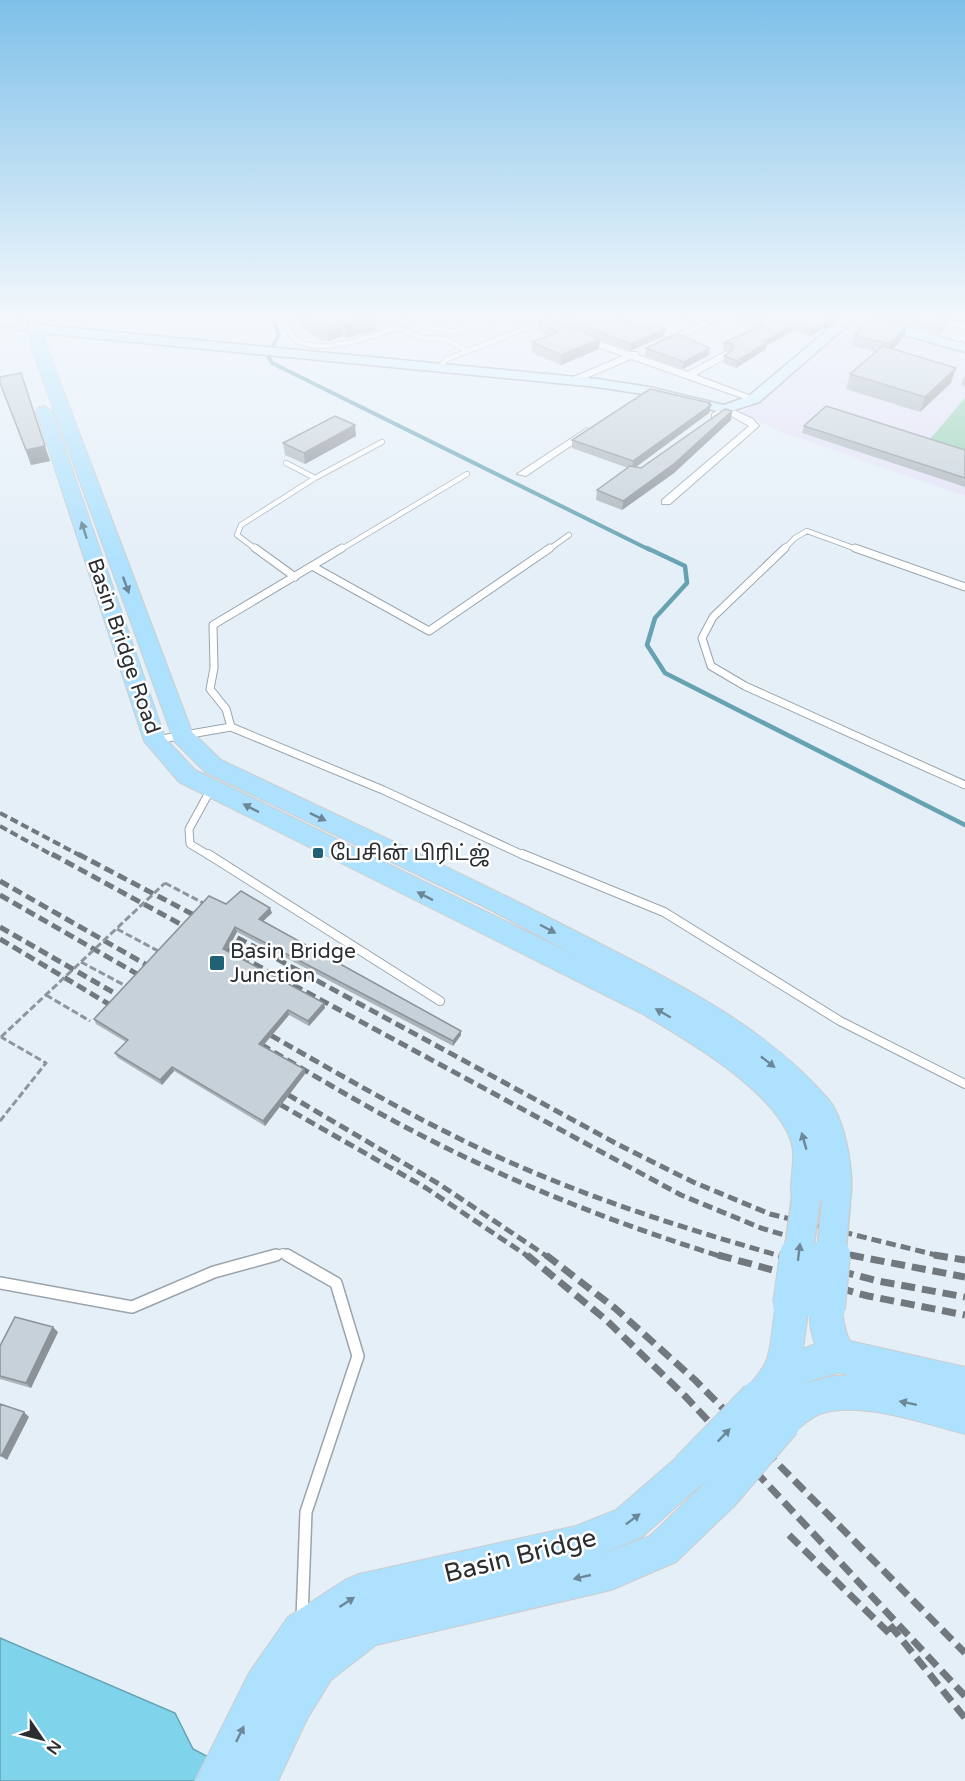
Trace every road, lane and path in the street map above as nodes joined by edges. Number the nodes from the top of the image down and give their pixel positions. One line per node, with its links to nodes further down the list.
1 (40, 398): 20 (main road, Basin Bridge Road, one-way to 1)
2 (58, 398): 19 (main road, Basin Bridge Road, one-way to 19)
3 (666, 398): 5 (street)
4 (754, 399): 5 (street)
5 (724, 409): 6 (street); 13 (street)
6 (706, 422)
7 (600, 423): 11 (street)
8 (382, 442): 12 (lane)
9 (286, 463): 12 (lane)
10 (467, 474): 15 (lane)
11 (522, 474)
12 (315, 478): 16 (lane)
13 (666, 502)
14 (569, 535): 15 (lane)
15 (312, 566): 16 (lane)
16 (295, 577): 18 (lane)
17 (965, 587): 21 (lane)
18 (231, 727): 19 (lane); 33 (lane)
19 (182, 736): 20 (lane); 24 (main road, Basin Bridge Road, one-way to 24)
20 (154, 741): 22 (main road, Basin Bridge Road)
21 (965, 785)
22 (211, 789): 24 (main road, Basin Bridge Road, one-way to 22); 30 (lane)
23 (205, 904): 25 (path, bridge)
24 (487, 912): 35 (main road)
25 (117, 929): 26 (path); 27 (path, bridge)
26 (160, 952)
27 (81, 962): 28 (path); 29 (path, bridge)
28 (126, 986)
29 (46, 995): 31 (path); 32 (path, bridge)
30 (440, 1001)
31 (90, 1021)
32 (1, 1037): 34 (path)
33 (965, 1084)
34 (0, 1121)
35 (821, 1200): 37 (main road, bridge); 39 (main road, one-way to 35, bridge)
36 (0, 1283): 41 (lane)
37 (839, 1356): 38 (main road, Basin Bridge); 39 (main road, Basin Bridge)
38 (965, 1384)
39 (772, 1401): 40 (main road, Basin Bridge, one-way to 39); 41 (main road, Basin Bridge, one-way to 39, bridge); 42 (main road, Basin Bridge, one-way to 42, bridge)
40 (965, 1416)
41 (302, 1631): 42 (main road, Basin Bridge)
42 (278, 1696): 43 (main road, Basin Bridge, one-way to 42); 44 (main road, Basin Bridge)
43 (216, 1781)
44 (256, 1781)

